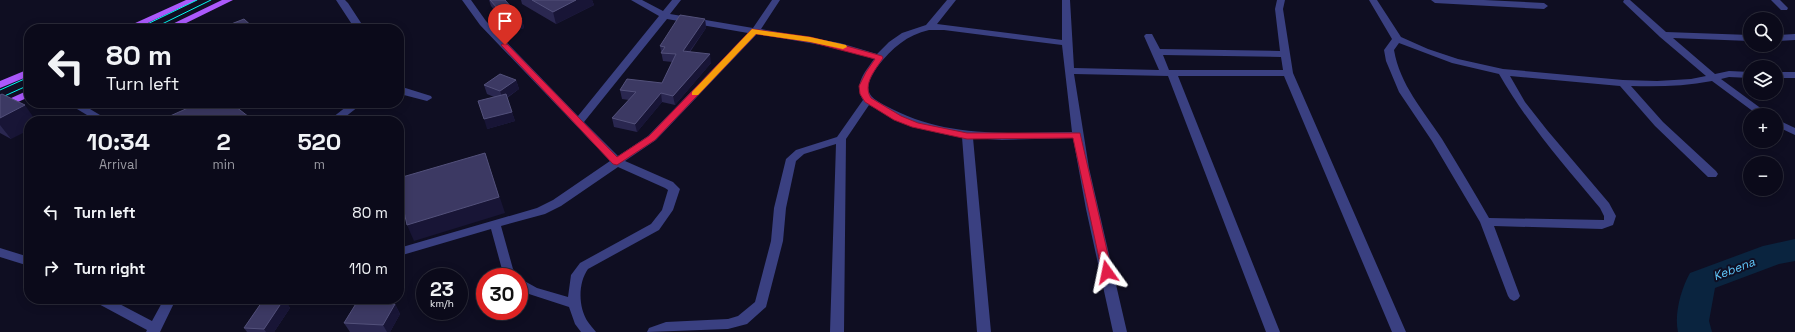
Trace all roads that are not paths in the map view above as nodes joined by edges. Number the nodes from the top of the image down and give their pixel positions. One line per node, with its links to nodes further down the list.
1 (193, 0): 19 (main road)
2 (229, 0): 20 (main road)
3 (340, 0): 21 (street)
4 (466, 0): 55 (street)
5 (635, 0): 18 (street)
6 (678, 0): 18 (street)
7 (776, 0): 23 (street)
8 (952, 0): 22 (street)
9 (1066, 0): 30 (street)
10 (1281, 0): 32 (street)
11 (1373, 0): 29 (street)
12 (1435, 0): 14 (street)
13 (1775, 0): 17 (street)
14 (1471, 1): 16 (street)
15 (1627, 1): 24 (street)
16 (1544, 6)
17 (1784, 8)
18 (666, 16): 23 (street); 55 (street)
19 (138, 24)
20 (178, 24)
21 (357, 24)
22 (930, 26): 30 (street); 33 (street)
23 (755, 31): 33 (street); 61 (street)
24 (1663, 35): 27 (street); 42 (street)
25 (1149, 36): 31 (street)
26 (1795, 37): 28 (street)
27 (1743, 38)
28 (1783, 38)
29 (1396, 39): 35 (street); 63 (street)
30 (1067, 43): 34 (street)
31 (1157, 52): 32 (street); 36 (street)
32 (1284, 54): 37 (street)
33 (879, 58): 48 (street)
34 (1069, 71): 36 (street); 58 (street)
35 (1503, 72): 43 (street); 63 (street)
36 (1169, 73): 37 (street); 80 (street)
37 (1288, 73): 81 (street)
38 (24, 74): 44 (main road)
39 (1743, 75): 42 (street)
40 (1783, 75): 41 (street)
41 (1795, 75)
42 (1713, 77): 43 (street); 52 (street)
43 (1623, 83): 62 (street)
44 (0, 85)
45 (404, 92): 47 (street)
46 (24, 95): 49 (main road)
47 (427, 98)
48 (868, 100): 59 (street); 60 (street)
49 (0, 107)
50 (81, 108): 53 (street)
51 (351, 108): 54 (street)
52 (1754, 108)
53 (96, 116)
54 (340, 116)
55 (579, 122): 61 (street)
56 (1783, 126): 57 (street)
57 (1795, 132)
58 (1077, 135): 59 (street); 79 (street)
59 (967, 136): 78 (street)
60 (841, 139): 76 (street); 77 (street)
61 (617, 162): 64 (street); 73 (street)
62 (1712, 174)
63 (1486, 222): 70 (street)
64 (495, 224): 65 (street); 68 (street)
65 (404, 251)
66 (0, 252): 67 (street)
67 (24, 260)
68 (506, 268)
69 (528, 288): 73 (street)
70 (1514, 296)
71 (108, 304): 74 (street)
72 (167, 304): 74 (street)
73 (574, 304): 75 (street)
74 (154, 330)
75 (589, 332)
76 (654, 332)
77 (837, 332)
78 (984, 332)
79 (1120, 332)
80 (1273, 332)
81 (1399, 332)

